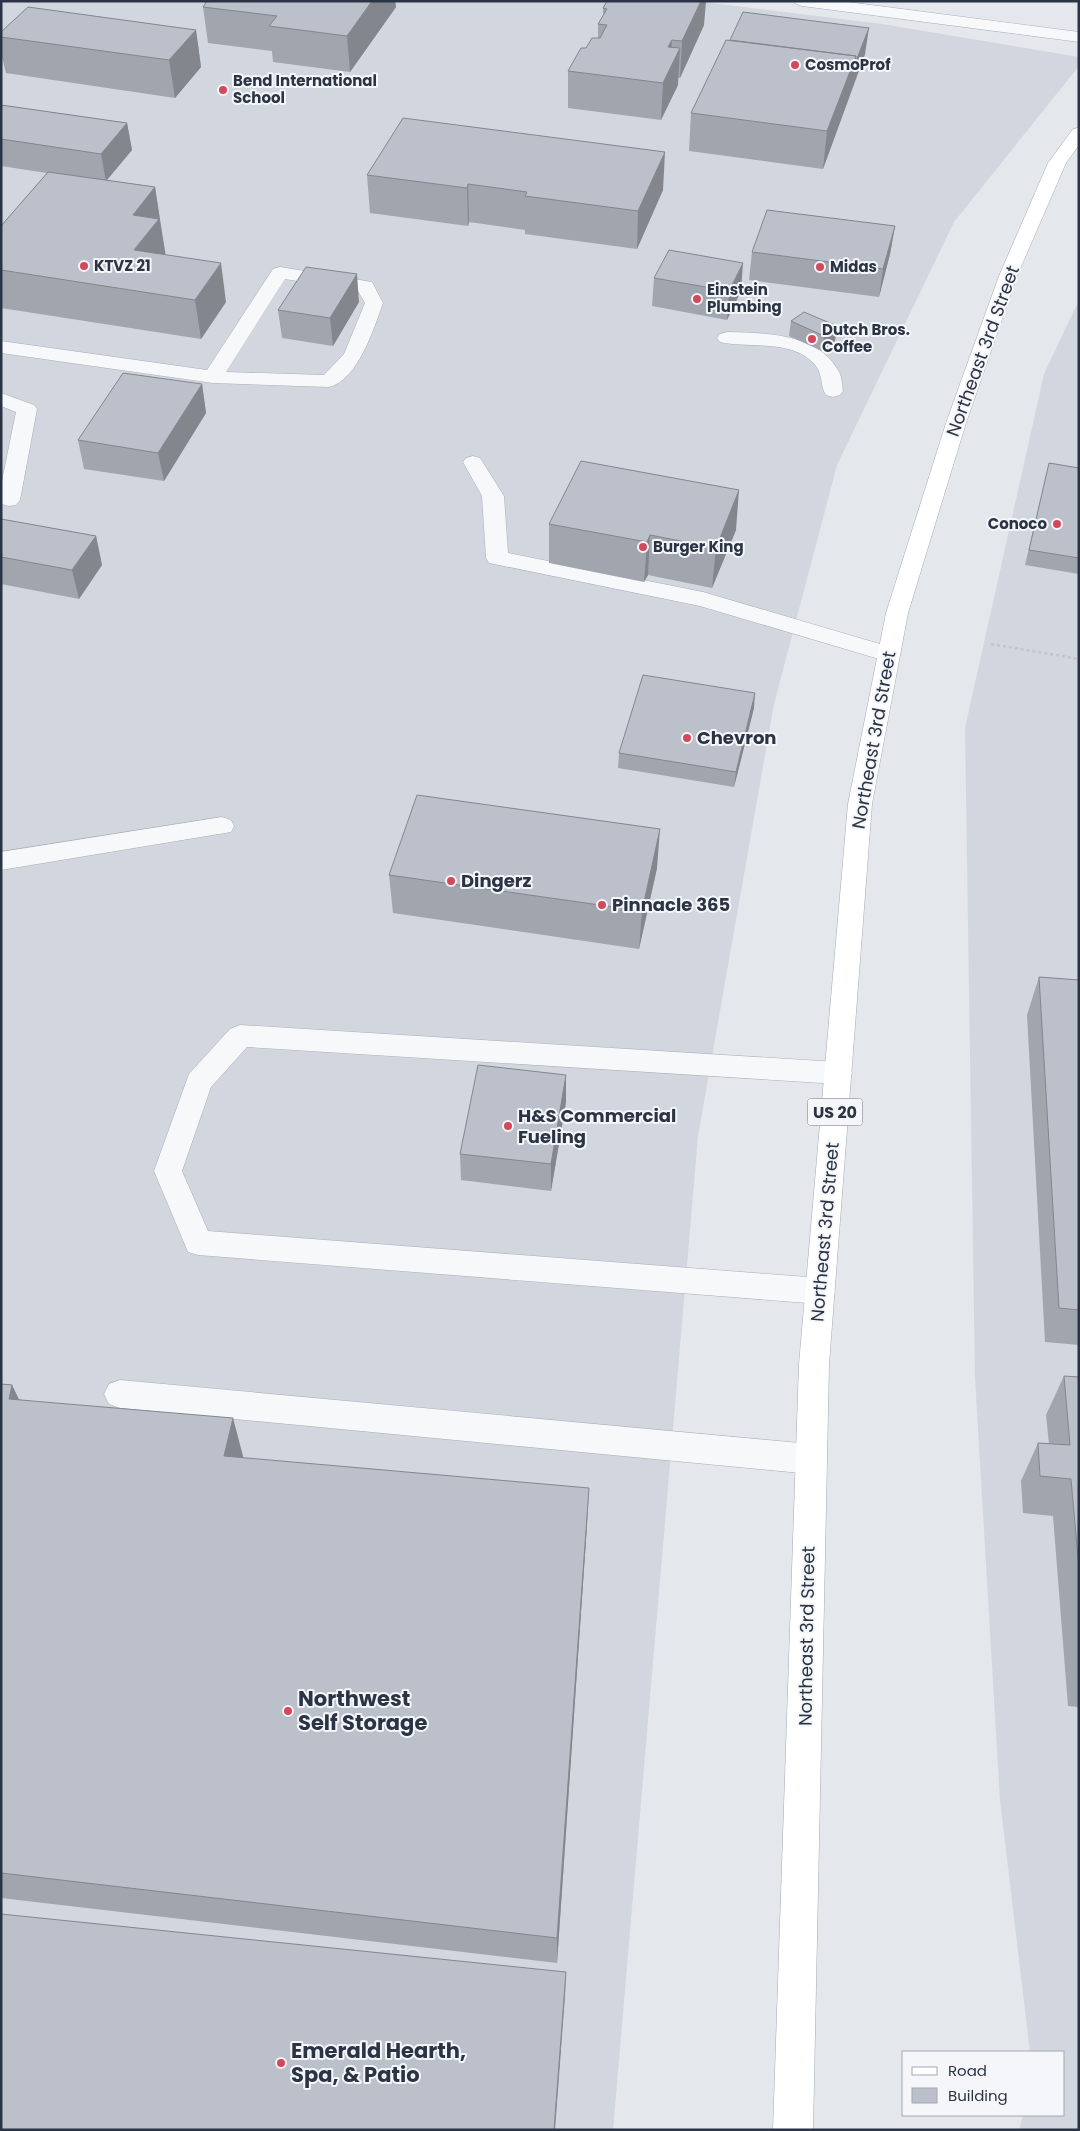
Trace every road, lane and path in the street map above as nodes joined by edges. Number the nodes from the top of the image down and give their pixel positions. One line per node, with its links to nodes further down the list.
1 (802, 1): 2 (street)
2 (859, 4): 3 (street)
3 (1079, 37)
4 (1079, 133): 13 (main road, Northeast 3rd Street / US 20)
5 (727, 338): 8 (street)
6 (1, 347): 7 (street)
7 (212, 378): 7 (street)
8 (833, 391)
9 (1, 399): 11 (street)
10 (473, 462): 13 (street)
11 (9, 500)
12 (990, 644): 14 (path)
13 (890, 654): 17 (main road, Northeast 3rd Street / US 20)
14 (1079, 659)
15 (222, 826): 16 (street)
16 (1, 861)
17 (838, 1073): 18 (main road, Northeast 3rd Street / US 20); 18 (street)
18 (820, 1291): 20 (main road, Northeast 3rd Street / US 20)
19 (120, 1394): 20 (street)
20 (811, 1459): 21 (main road, Northeast 3rd Street / US 20)
21 (793, 2130)

